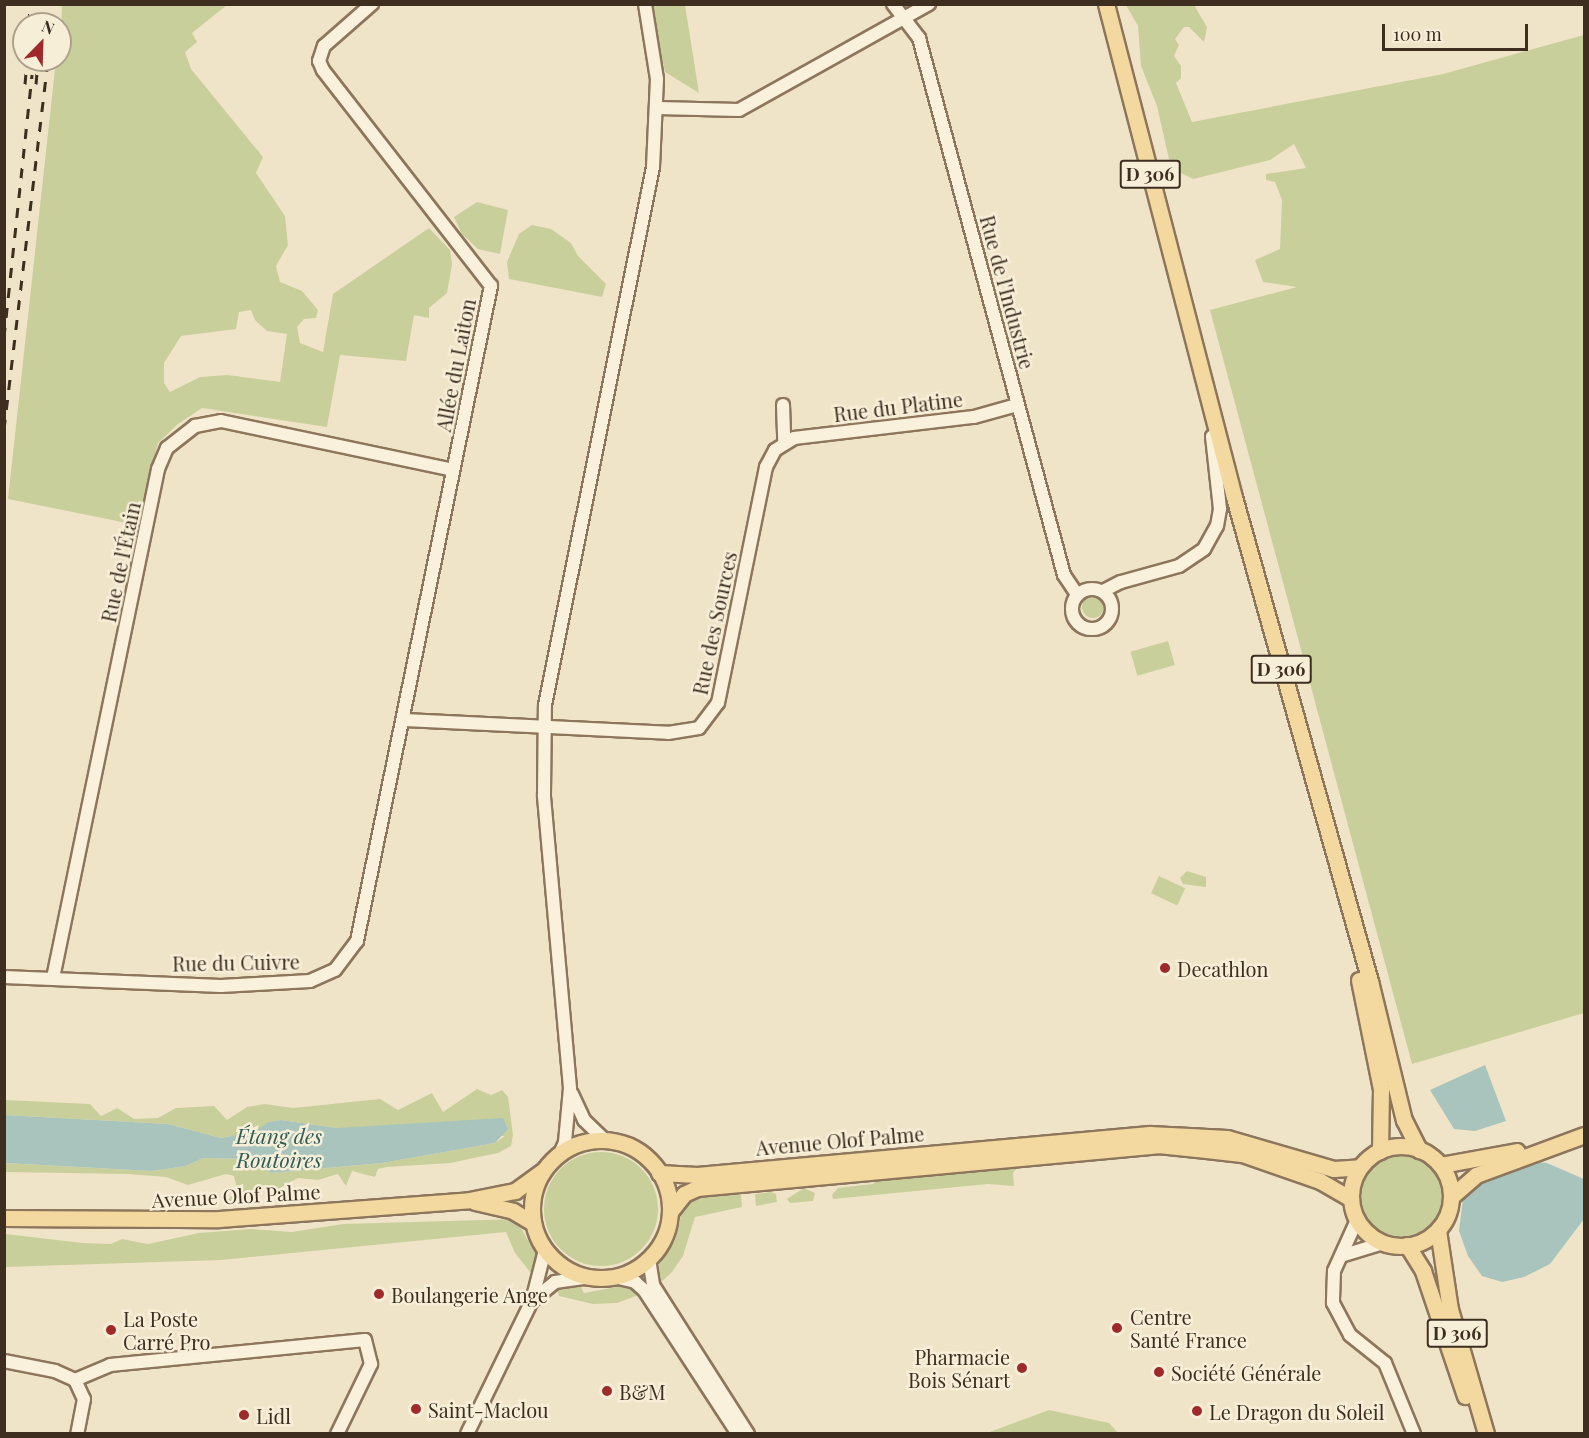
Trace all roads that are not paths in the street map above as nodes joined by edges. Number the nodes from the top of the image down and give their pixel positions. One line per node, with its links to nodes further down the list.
1 (372, 4): 12 (street, Allée du Laiton)
2 (645, 4): 7 (street)
3 (893, 4): 6 (street, Rue de l'Industrie)
4 (929, 4): 6 (street)
5 (1106, 4): 8 (main road, D 306)
6 (904, 19): 7 (street); 10 (street, Rue de l'Industrie)
7 (658, 108): 16 (street)
8 (1208, 396): 13 (street); 17 (main road, D 306)
9 (783, 405): 11 (street)
10 (1017, 405): 11 (street, Rue du Platine); 14 (street, Rue de l'Industrie)
11 (784, 443): 16 (street, Rue des Sources)
12 (453, 470): 15 (street, Allée du Laiton); 19 (street, Rue de l'Étain)
13 (1103, 591): 14 (street); 14 (street)
14 (1077, 594)
15 (405, 720): 16 (street, Rue des Sources); 19 (street, Rue du Cuivre)
16 (544, 727): 20 (street)
17 (1356, 942): 23 (main road, D 306); 25 (main road, D 306)
18 (4, 977): 19 (street, Rue du Cuivre)
19 (53, 978)
20 (570, 1088): 22 (street); 26 (street)
21 (1580, 1136): 27 (main road); 31 (main road)
22 (606, 1141): 26 (main road); 30 (main road)
23 (1419, 1150): 25 (main road); 27 (main road)
24 (1024, 1151): 28 (main road); 30 (main road, Avenue Olof Palme); 32 (main road); 34 (main road, Avenue Olof Palme)
25 (1380, 1151): 28 (main road)
26 (560, 1154): 29 (main road)
27 (1441, 1165): 31 (main road)
28 (1360, 1167): 32 (main road)
29 (543, 1171): 33 (main road, Avenue Olof Palme); 37 (main road)
30 (659, 1173): 34 (main road)
31 (1452, 1196): 38 (main road)
32 (1351, 1199): 36 (main road)
33 (469, 1200): 35 (main road, Avenue Olof Palme); 37 (main road, Avenue Olof Palme)
34 (670, 1212): 43 (main road)
35 (4, 1218)
36 (1357, 1220): 39 (main road); 42 (street)
37 (533, 1223): 41 (main road)
38 (1438, 1230): 40 (main road); 56 (main road, D 306)
39 (1383, 1243): 40 (main road); 42 (street)
40 (1407, 1245): 55 (main road, D 306)
41 (545, 1250): 44 (main road); 46 (street)
42 (1344, 1255): 54 (street)
43 (649, 1259): 45 (main road); 53 (street)
44 (591, 1277): 45 (main road); 46 (street)
45 (614, 1277): 52 (street)
46 (532, 1301): 51 (street)
47 (4, 1361): 48 (street)
48 (75, 1380): 49 (street); 50 (street)
49 (77, 1434)
50 (337, 1434)
51 (467, 1434)
52 (738, 1434)
53 (748, 1434)
54 (1414, 1434)
55 (1476, 1434)
56 (1486, 1434)

